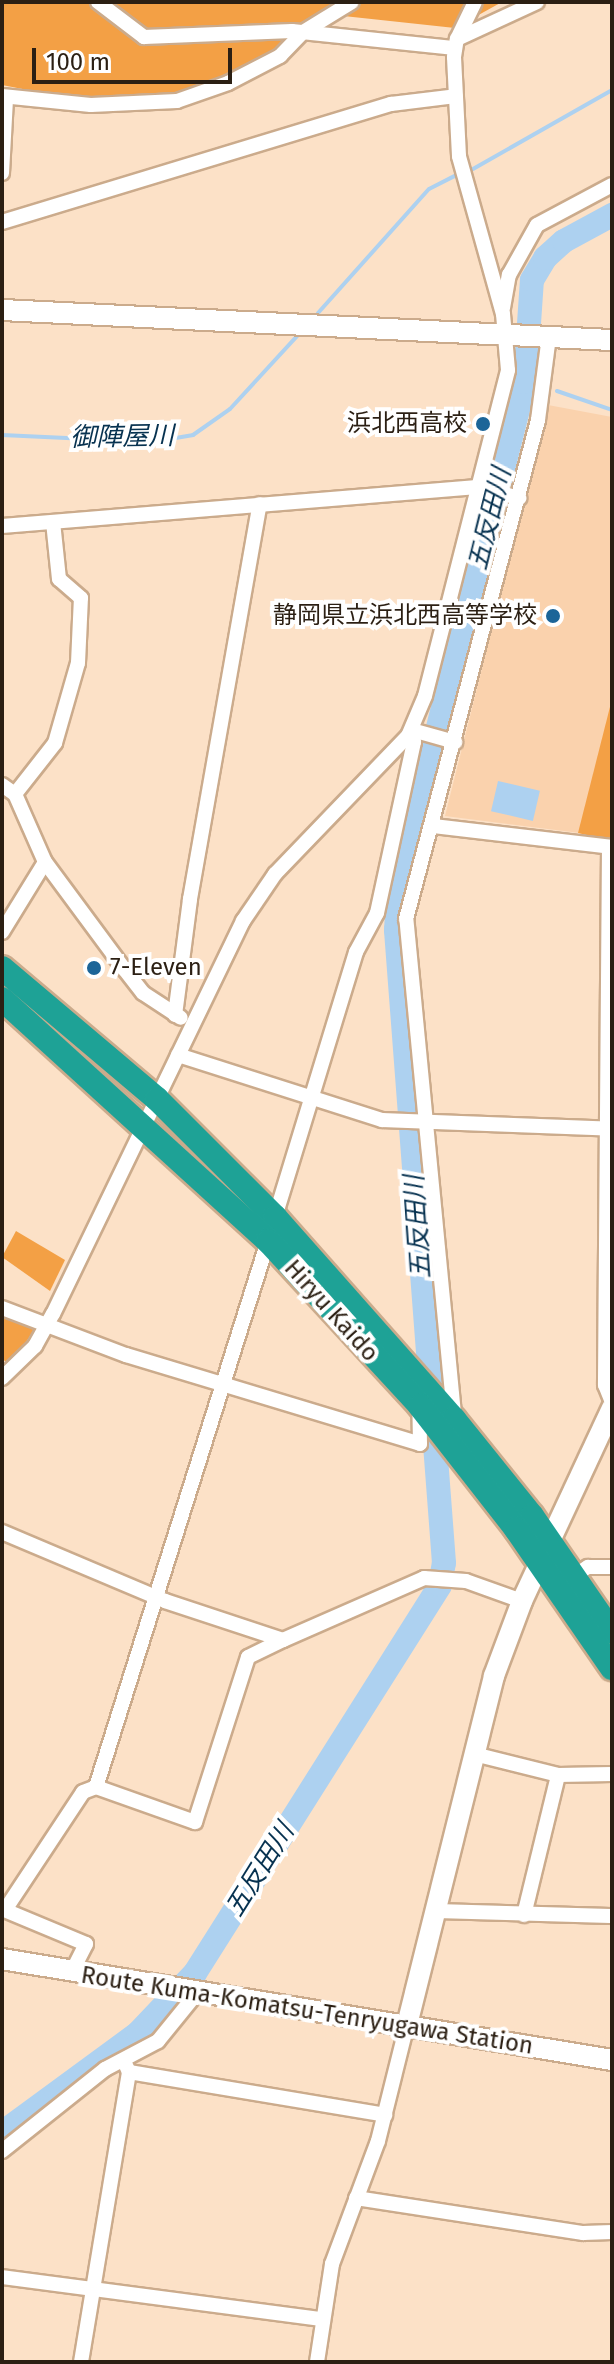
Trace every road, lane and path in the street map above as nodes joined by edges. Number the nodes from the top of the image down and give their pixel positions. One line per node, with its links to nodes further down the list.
1 (98, 2): 5 (street)
2 (352, 2): 5 (street)
3 (475, 2): 6 (street)
4 (537, 2): 6 (street)
5 (303, 32): 6 (street); 8 (street)
6 (456, 44): 7 (street)
7 (456, 96): 11 (street); 13 (street)
8 (4, 97): 9 (street)
9 (2, 173)
10 (612, 185): 13 (street)
11 (2, 222)
12 (2, 310): 13 (street)
13 (508, 328): 14 (street); 16 (street)
14 (543, 336): 15 (street); 17 (street)
15 (612, 340)
16 (483, 488): 17 (street); 18 (street); 21 (street)
17 (514, 496): 22 (street)
18 (260, 504): 19 (street); 30 (street)
19 (53, 522): 20 (street); 23 (street)
20 (2, 526)
21 (416, 732): 22 (street); 31 (street); 33 (street)
22 (450, 740): 24 (street)
23 (8, 789): 26 (street)
24 (434, 826): 25 (street); 35 (street)
25 (610, 847): 37 (street)
26 (45, 862): 27 (street); 30 (street)
27 (2, 932)
28 (2, 968): 34 (highway, Hiryu Kaido)
29 (2, 999): 36 (highway, Hiryu Kaido)
30 (175, 1015): 31 (street)
31 (192, 1026): 32 (street)
32 (178, 1055): 33 (street); 34 (street)
33 (310, 1097): 35 (street); 38 (street)
34 (157, 1099): 36 (street); 38 (highway, Hiryu Kaido)
35 (422, 1120): 37 (street); 47 (street)
36 (146, 1126): 39 (highway, Hiryu Kaido); 41 (street)
37 (609, 1129): 44 (street)
38 (275, 1217): 47 (highway, Hiryu Kaido)
39 (268, 1241): 43 (street); 45 (highway, Hiryu Kaido)
40 (2, 1308): 41 (street)
41 (45, 1328): 42 (street); 43 (street)
42 (2, 1378)
43 (220, 1383): 45 (street); 52 (street)
44 (612, 1402)
45 (419, 1405): 49 (highway, Hiryu Kaido)
46 (612, 1408): 49 (street)
47 (452, 1416): 49 (highway, Hiryu Kaido)
48 (2, 1532): 52 (street)
49 (546, 1554): 51 (highway, Hiryu Kaido); 53 (street); 56 (highway, Hiryu Kaido)
50 (612, 1567): 51 (street)
51 (574, 1576): 54 (highway, Hiryu Kaido)
52 (153, 1597): 55 (street); 60 (street)
53 (522, 1601): 55 (street); 57 (street)
54 (612, 1632)
55 (283, 1640): 60 (street)
56 (612, 1668)
57 (474, 1754): 59 (street); 62 (street)
58 (612, 1774): 59 (street)
59 (558, 1775): 63 (street)
60 (96, 1787): 61 (street)
61 (4, 1910): 66 (street)
62 (435, 1911): 63 (street); 68 (street)
63 (524, 1915): 64 (street)
64 (612, 1916)
65 (2, 1959): 66 (street, Route Kuma-Komatsu-Tenryugawa Station)
66 (72, 1972): 67 (street, Route Kuma-Komatsu-Tenryugawa Station)
67 (194, 1992): 68 (street, Route Kuma-Komatsu-Tenryugawa Station); 70 (street)
68 (406, 2029): 69 (street, Route Kuma-Komatsu-Tenryugawa Station); 71 (street)
69 (612, 2060)
70 (127, 2067): 71 (street); 72 (street); 76 (street)
71 (385, 2115): 73 (street)
72 (2, 2151)
73 (356, 2198): 74 (street); 77 (street)
74 (612, 2232)
75 (2, 2277): 76 (street)
76 (91, 2290): 77 (street); 79 (street)
77 (322, 2319): 78 (street)
78 (317, 2359)
79 (81, 2362)

